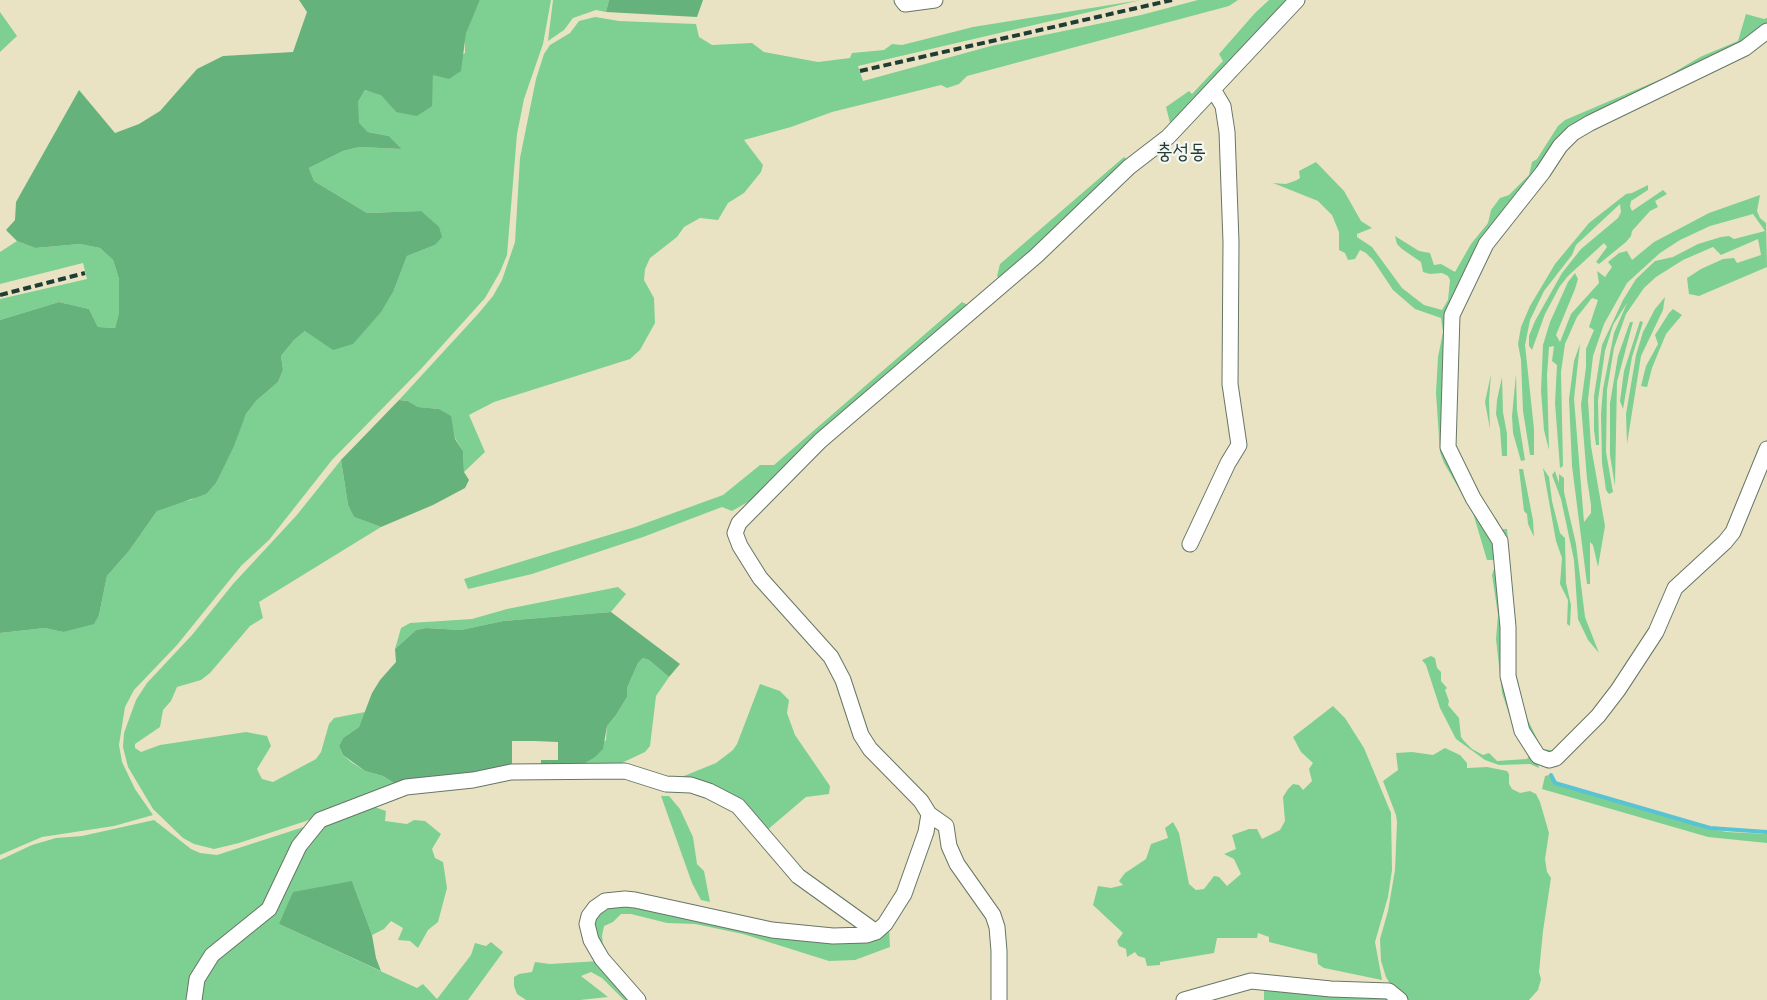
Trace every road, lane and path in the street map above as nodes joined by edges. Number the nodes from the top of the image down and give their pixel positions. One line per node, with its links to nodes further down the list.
1 (902, 0): 2 (street)
2 (936, 0)
3 (1297, 0): 5 (street)
4 (1767, 31): 6 (street)
5 (1214, 91): 7 (street); 8 (street)
6 (1767, 449)
7 (1190, 544)
8 (929, 814): 9 (street); 12 (street)
9 (876, 932): 10 (street); 11 (street)
10 (194, 1000)
11 (638, 1000)
12 (999, 1000)
13 (1184, 1000): 14 (street)
14 (1400, 1000)

